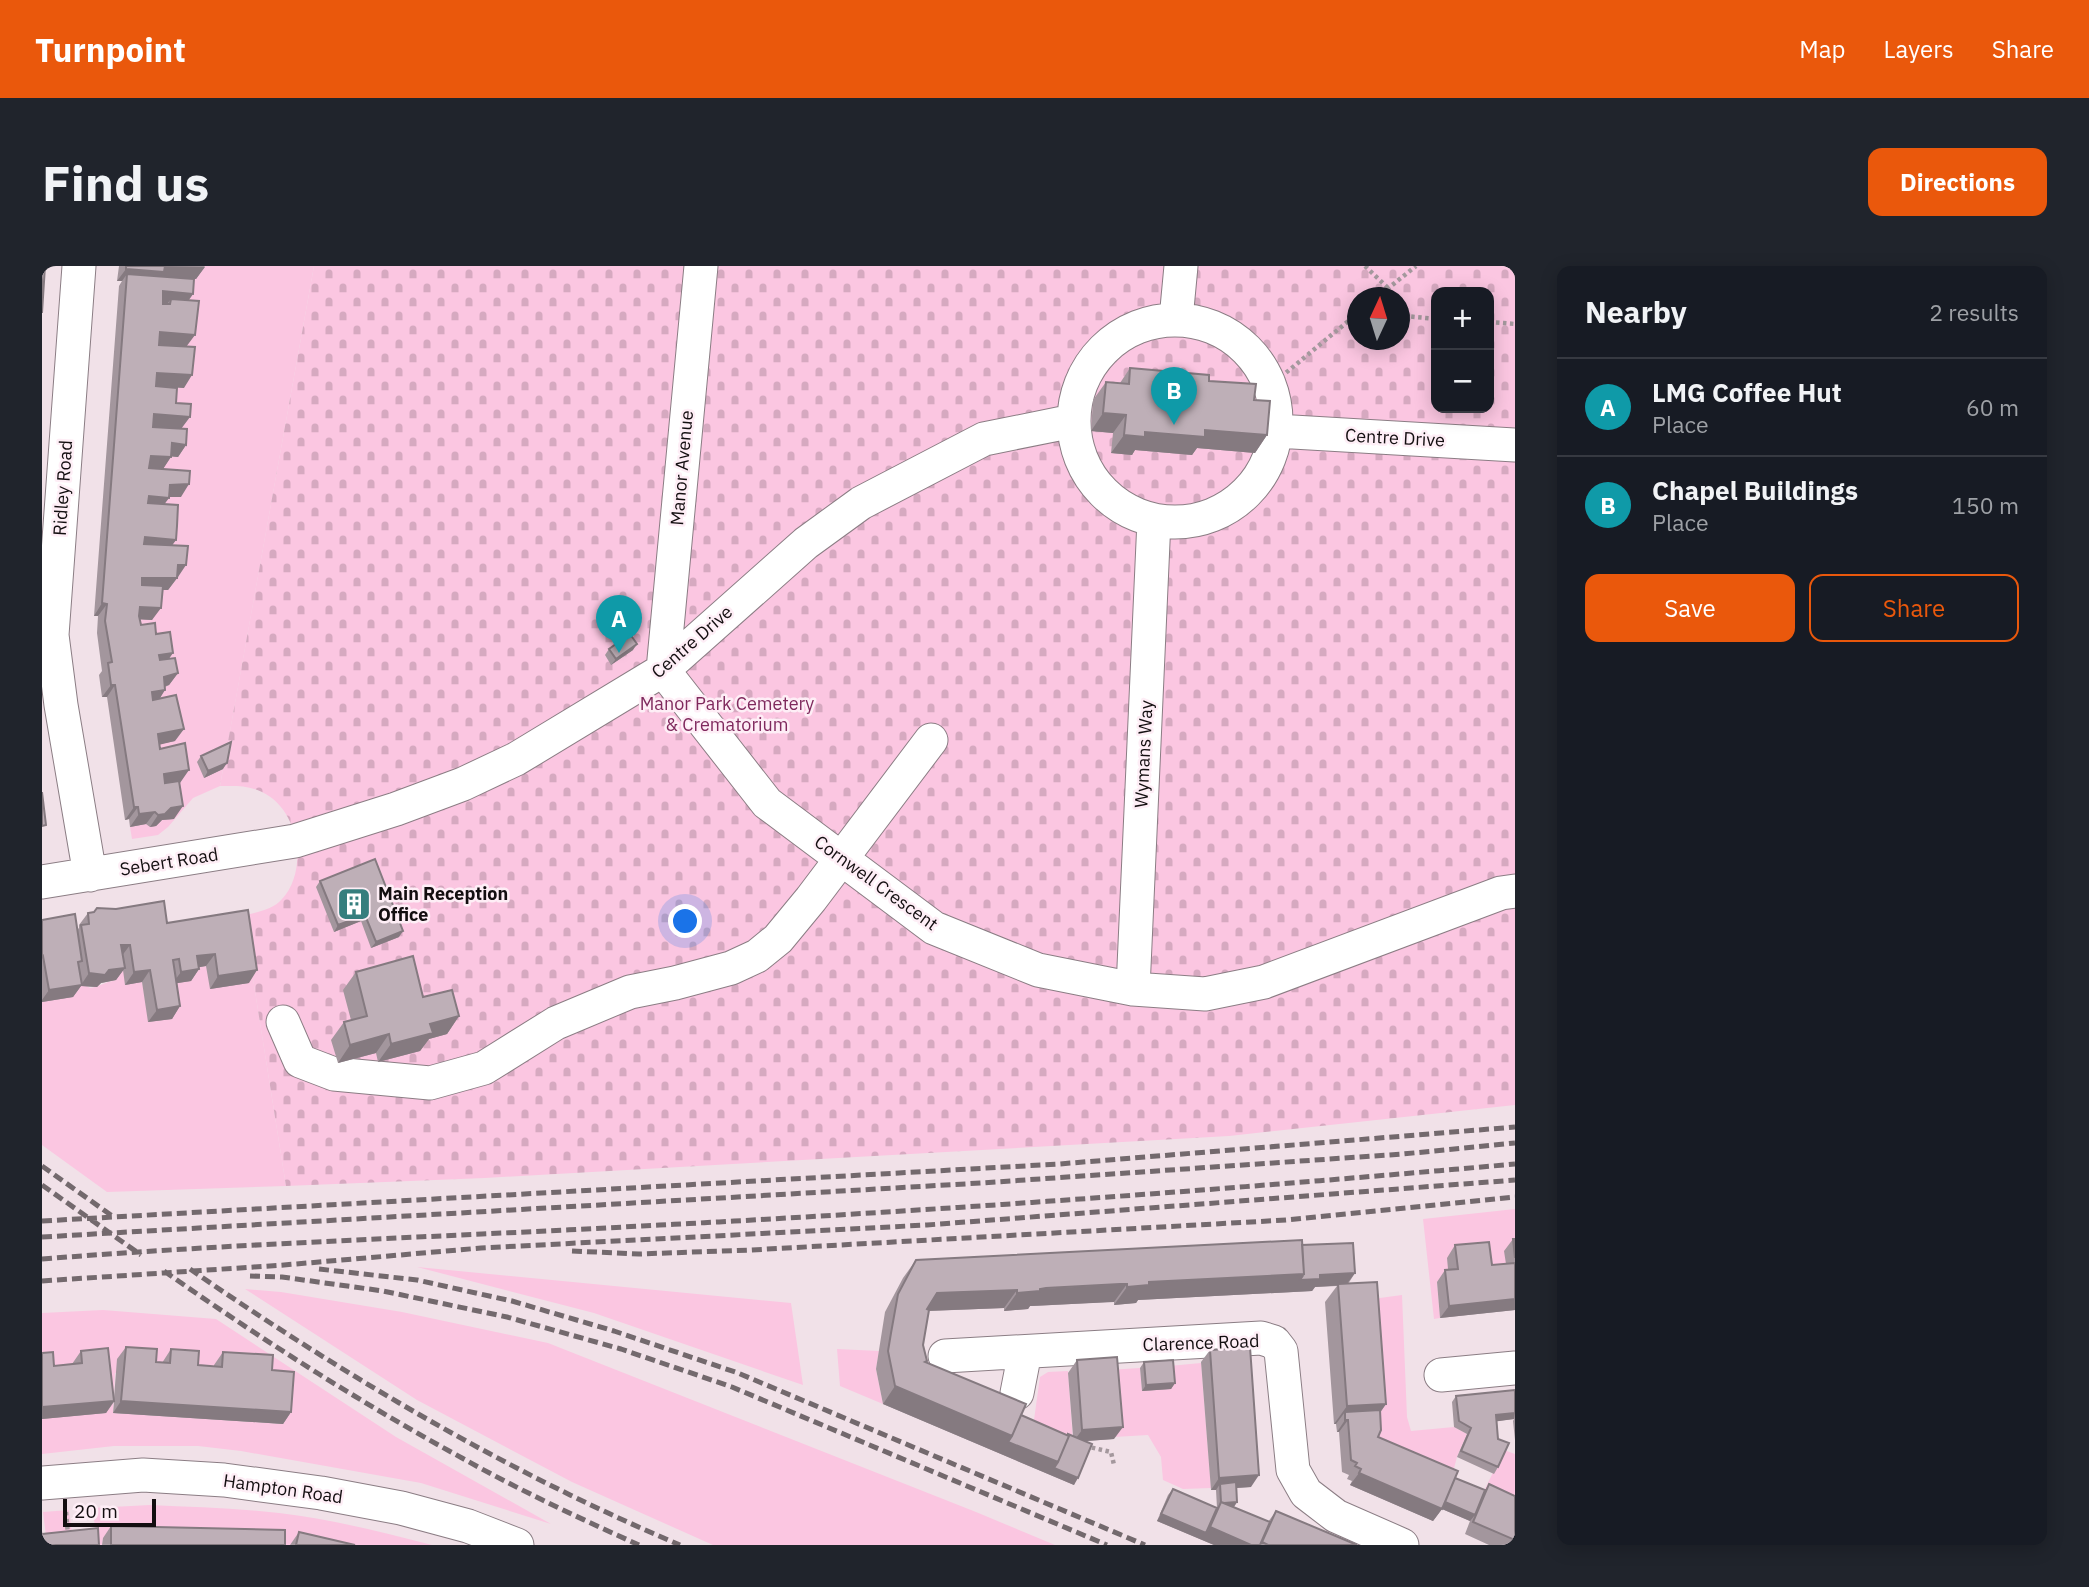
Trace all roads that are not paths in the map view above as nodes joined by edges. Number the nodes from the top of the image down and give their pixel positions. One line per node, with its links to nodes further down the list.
1 (79, 266): 13 (street, Ridley Road)
2 (701, 266): 9 (street, Manor Avenue)
3 (1181, 266): 4 (street)
4 (1176, 319): 5 (street); 6 (street)
5 (1073, 421): 8 (street); 9 (street, Centre Drive)
6 (1276, 431): 7 (street, Centre Drive); 8 (street)
7 (1515, 445)
8 (1154, 520): 16 (street, Wymans Way)
9 (663, 670): 11 (street, Centre Drive); 12 (street, Cornwell Crescent)
10 (931, 740): 12 (street)
11 (295, 841): 13 (street, Sebert Road)
12 (841, 859): 16 (street, Cornwell Crescent); 17 (street)
13 (90, 875): 14 (street, Sebert Road)
14 (42, 883)
15 (1515, 891): 16 (street, Cornwell Crescent)
16 (1133, 989)
17 (283, 1022)
18 (1025, 1352): 19 (street, Clarence Road); 22 (street); 25 (street, Clarence Road)
19 (945, 1356)
20 (1515, 1368): 21 (street)
21 (1441, 1375)
22 (1017, 1394)
23 (53, 1494): 24 (street, Hampton Road)
24 (517, 1545)
25 (1402, 1545)

